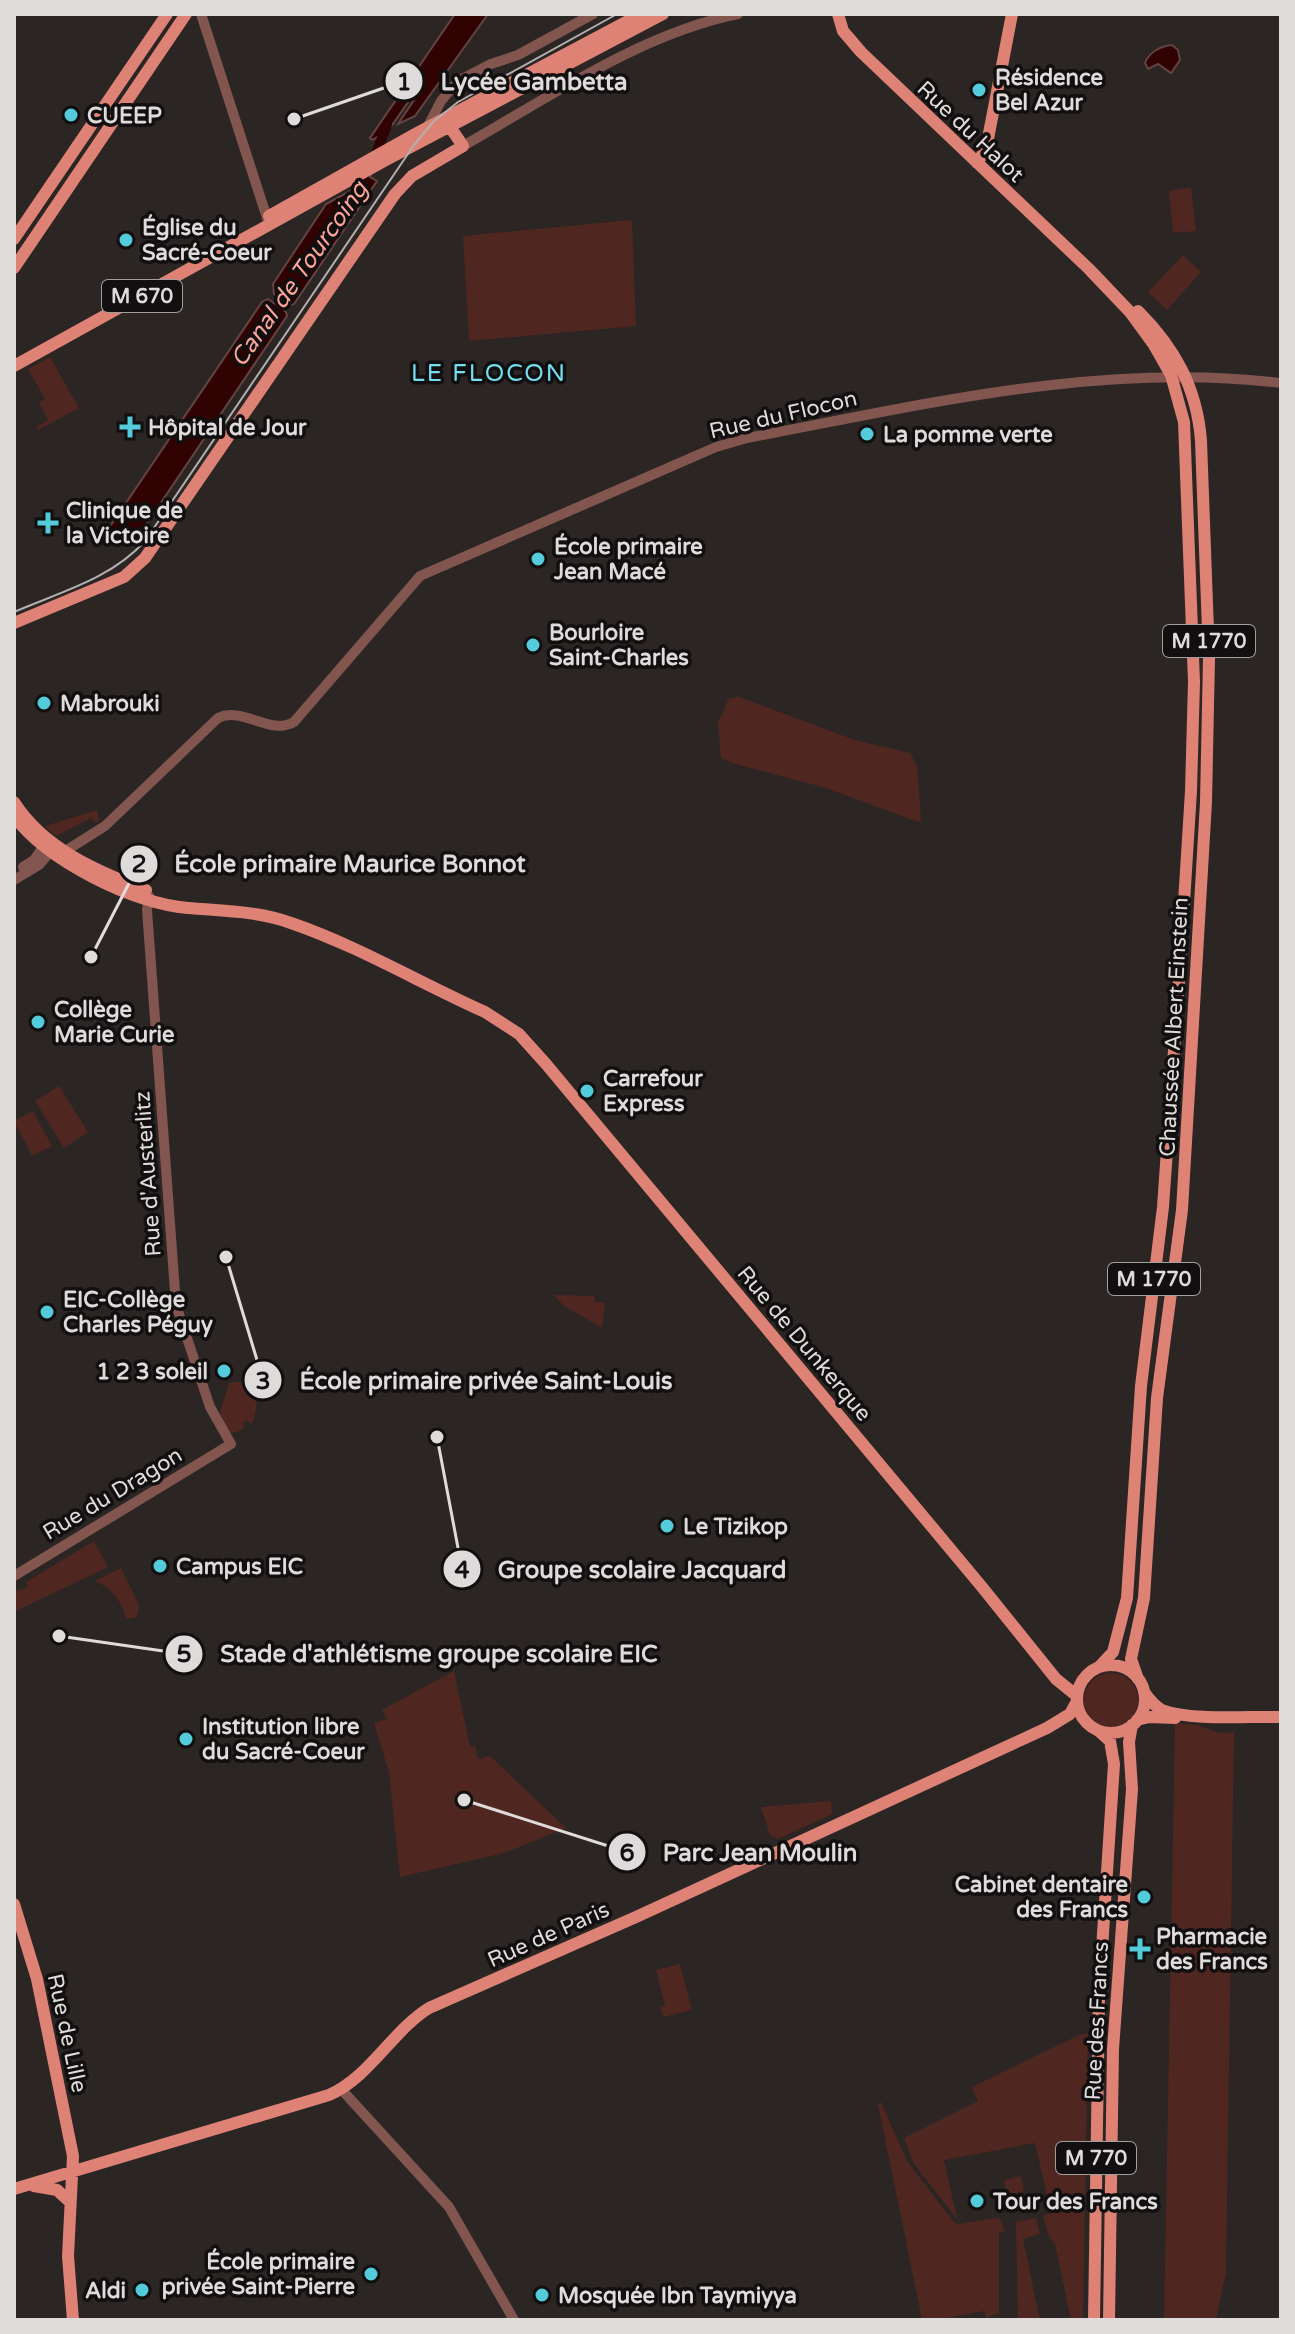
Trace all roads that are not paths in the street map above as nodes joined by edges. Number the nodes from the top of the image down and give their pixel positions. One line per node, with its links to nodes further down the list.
1 (167, 14): 16 (main road)
2 (186, 14): 17 (main road)
3 (201, 14): 15 (street)
4 (593, 14): 10 (street)
5 (641, 14): 11 (main road, M 670)
6 (663, 14): 11 (main road, M 670)
7 (738, 14): 13 (street)
8 (838, 14): 14 (main road, Rue du Halot / M 1770)
9 (1012, 14): 14 (main road)
10 (441, 101): 11 (street); 12 (street)
11 (447, 123): 12 (main road, M 670); 13 (main road); 15 (main road, M 670)
12 (427, 128): 15 (main road, M 670)
13 (463, 146): 24 (main road)
14 (977, 163): 18 (main road, Rue du Halot / M 1770)
15 (268, 222): 19 (main road, M 670); 20 (main road, M 670)
16 (14, 239)
17 (14, 268)
18 (1089, 269): 21 (main road, Rue du Halot / M 1770); 22 (main road, Rue du Halot / M 1770)
19 (14, 356)
20 (14, 366)
21 (1171, 375): 22 (street, Rue du Flocon); 27 (street, Rue du Flocon); 34 (main road, Chaussée Albert Einstein / M 1770)
22 (1186, 375): 23 (street, Rue du Flocon); 36 (main road, Chaussée Albert Einstein / M 1770)
23 (1281, 383)
24 (14, 623)
25 (14, 802): 27 (main road)
26 (14, 816): 27 (main road)
27 (53, 849): 28 (street); 29 (street); 30 (main road, Rue de Dunkerque)
28 (14, 873)
29 (14, 880)
30 (150, 895): 31 (street, Rue d'Austerlitz); 33 (main road, Rue de Dunkerque)
31 (231, 1444): 32 (street, Rue du Dragon)
32 (14, 1576)
33 (1048, 1667): 35 (main road); 37 (main road, Rue de Dunkerque)
34 (1099, 1667): 35 (main road); 36 (main road)
35 (1086, 1676): 37 (main road)
36 (1141, 1684): 38 (main road); 40 (main road)
37 (1077, 1699): 41 (main road, Rue de Paris); 42 (main road)
38 (1198, 1715): 39 (main road); 40 (main road)
39 (1281, 1717)
40 (1134, 1723): 42 (main road); 51 (main road, Rue des Francs / M 770)
41 (1047, 1728): 42 (main road, Rue de Paris); 44 (main road, Rue de Paris)
42 (1095, 1729): 50 (main road, Rue des Francs / M 770)
43 (14, 1904): 45 (main road, Rue de Lille)
44 (341, 2089): 45 (main road, Rue de Paris); 49 (street)
45 (72, 2172): 46 (main road, Rue de Paris); 47 (main road, Rue de Lille)
46 (20, 2187): 47 (main road)
47 (69, 2201): 48 (main road, Rue de Lille)
48 (73, 2320)
49 (514, 2320)
50 (1094, 2320)
51 (1109, 2320)

